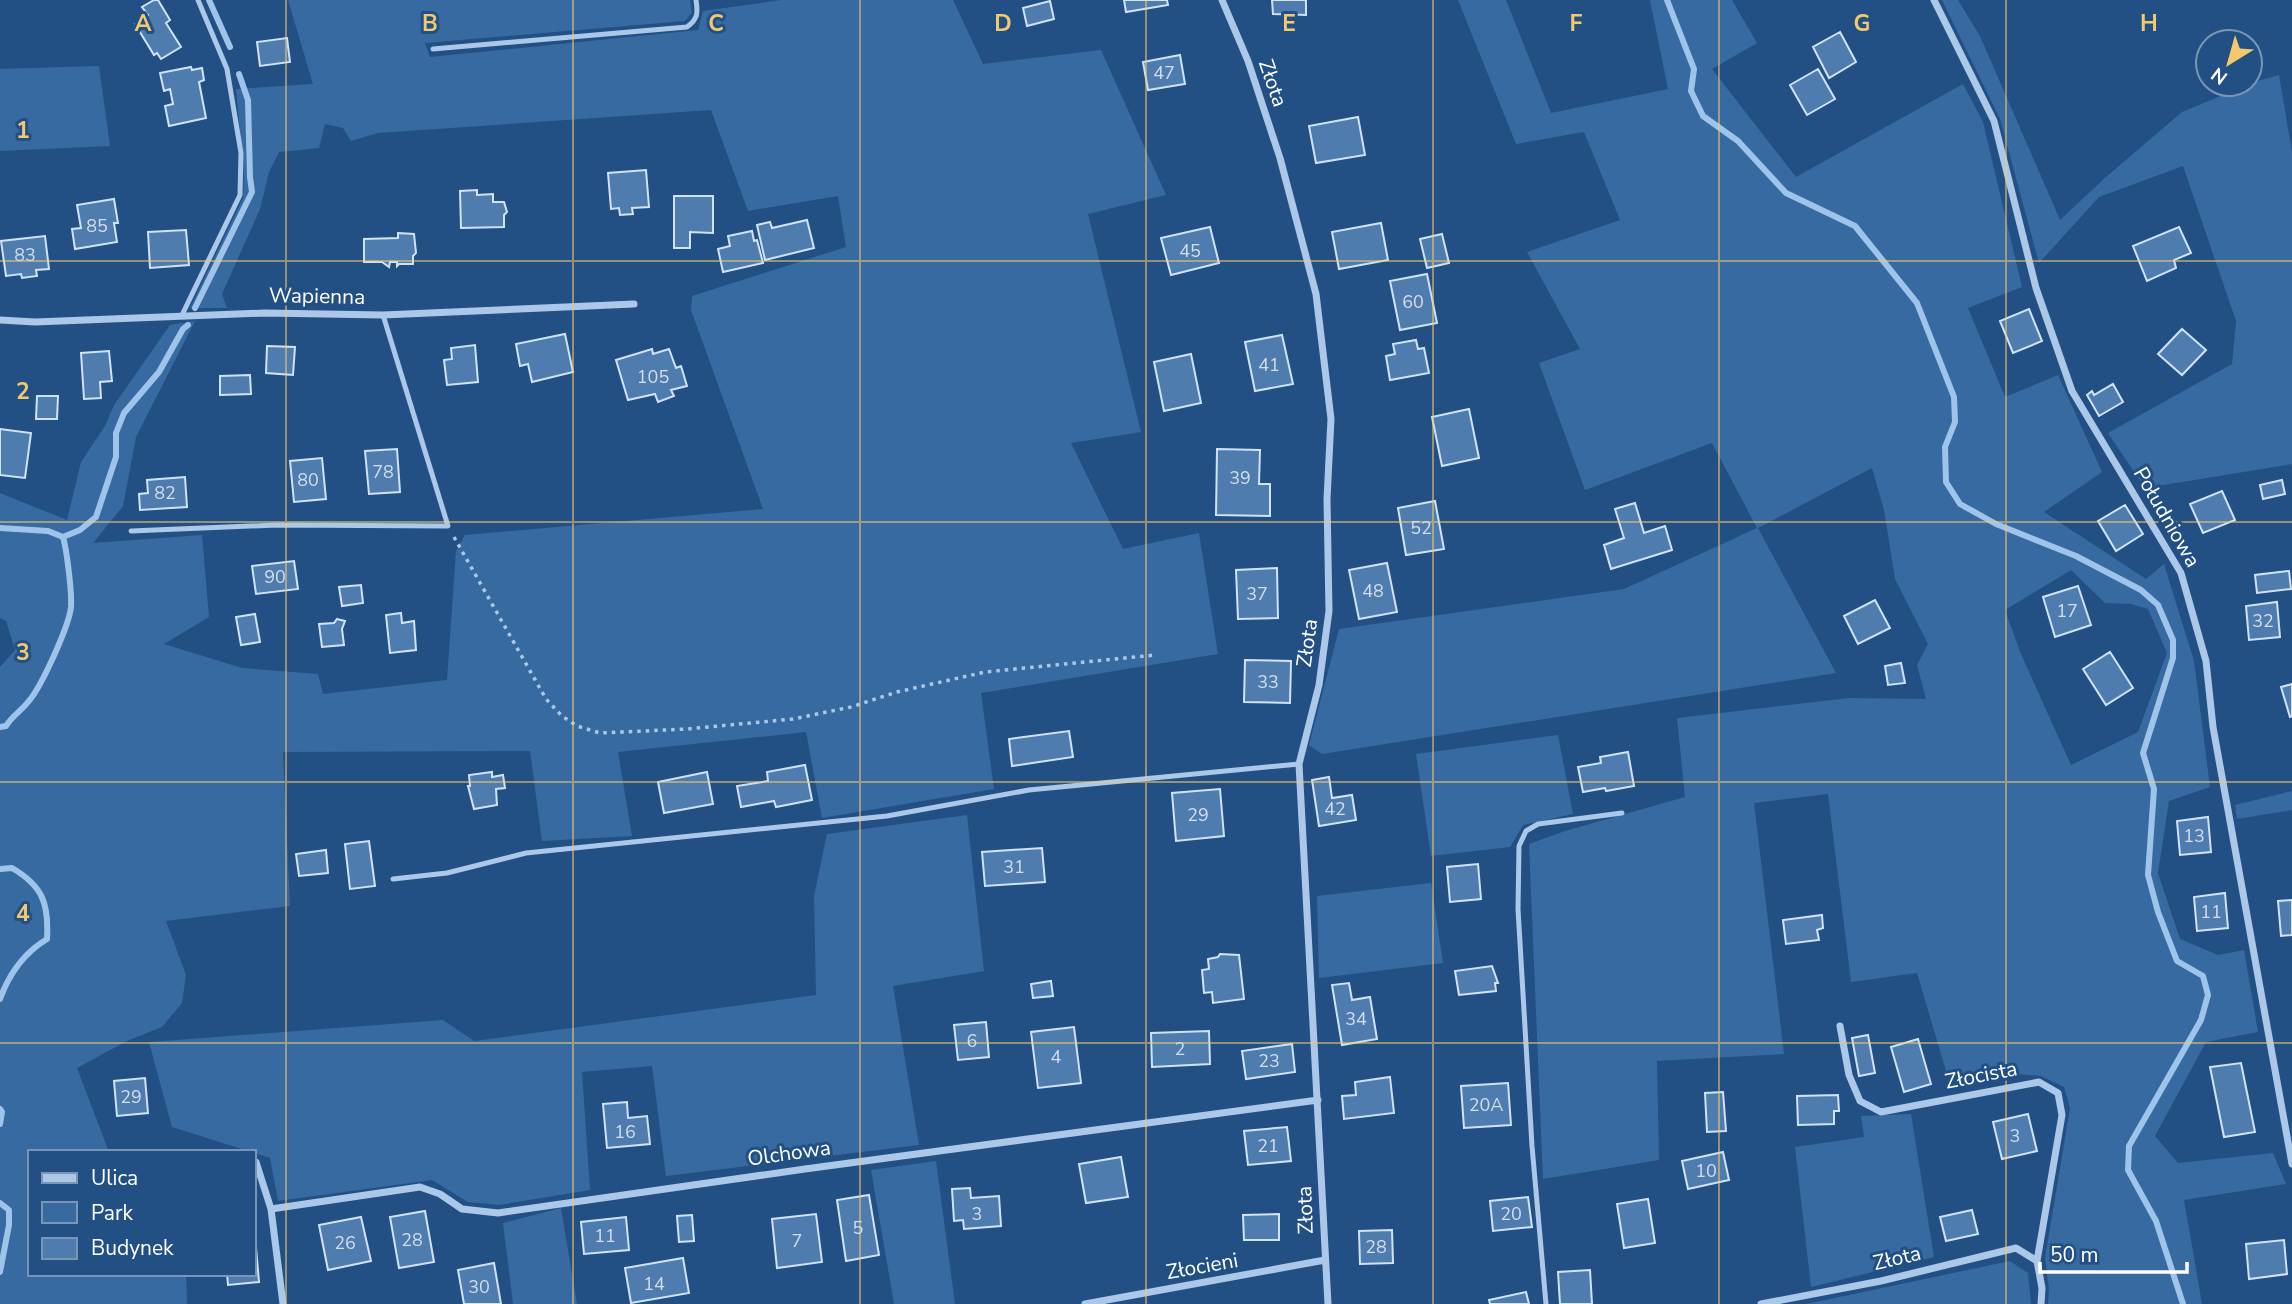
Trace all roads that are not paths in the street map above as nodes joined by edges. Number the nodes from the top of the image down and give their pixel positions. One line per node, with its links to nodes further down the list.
1 (198, 0): 7 (lane)
2 (696, 0): 5 (lane)
3 (1222, 0): 11 (street, Złota)
4 (1934, 0): 17 (street, Południowa)
5 (433, 48)
6 (634, 304): 8 (street, Wapienna)
7 (182, 315): 8 (street, Wapienna); 9 (street, Wapienna)
8 (383, 315): 10 (lane)
9 (0, 320)
10 (131, 531)
11 (1299, 764): 13 (lane); 15 (street, Złota)
12 (1622, 813): 24 (lane)
13 (393, 879)
14 (1840, 1026): 20 (street, Złocista)
15 (1318, 1100): 18 (street, Olchowa); 19 (street, Złota)
16 (256, 1162): 18 (street)
17 (2292, 1163)
18 (271, 1209): 21 (street)
19 (1325, 1260): 22 (street, Złocieni); 23 (street, Złota)
20 (2037, 1261): 25 (street, Złota); 26 (street, Złocista)
21 (283, 1304)
22 (1085, 1304)
23 (1328, 1304)
24 (1546, 1304)
25 (1761, 1304)
26 (2040, 1304)

